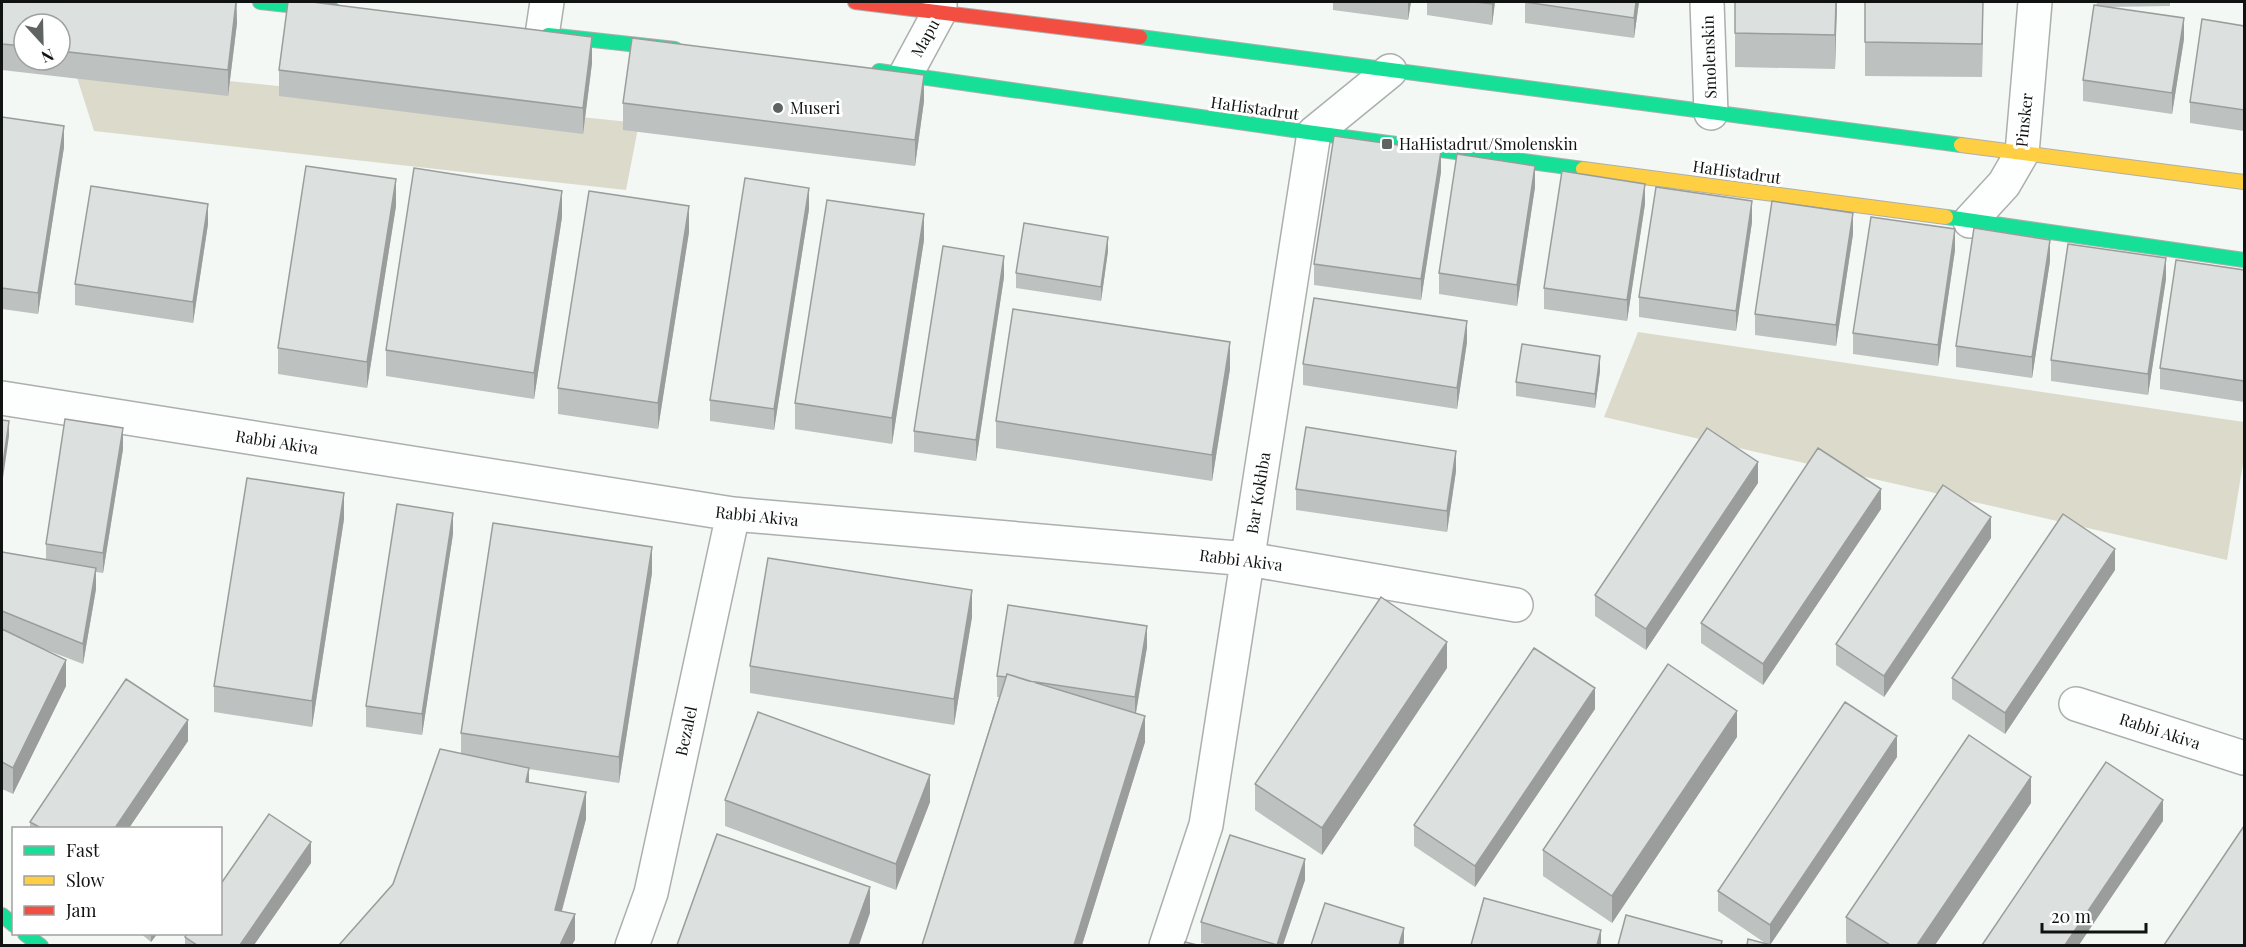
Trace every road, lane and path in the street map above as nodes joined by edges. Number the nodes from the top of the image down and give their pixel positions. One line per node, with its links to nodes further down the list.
1 (260, 2): 7 (street)
2 (547, 2): 8 (street)
3 (855, 2): 6 (street)
4 (1707, 2): 13 (street, Smolenskin)
5 (2035, 2): 15 (street, Pinsker)
6 (940, 6): 11 (street); 12 (street, Mapu)
7 (342, 11)
8 (536, 34): 9 (street)
9 (694, 51)
10 (871, 70): 12 (street, HaHistadrut)
11 (1390, 71): 13 (street); 14 (street)
12 (906, 74): 14 (street, HaHistadrut)
13 (1711, 113): 15 (street)
14 (1314, 133): 17 (street, HaHistadrut); 21 (street, Bar Kokhba)
15 (2022, 153): 16 (street); 17 (street, Pinsker)
16 (2244, 182)
17 (1970, 221): 18 (street, HaHistadrut)
18 (2244, 260)
19 (2, 398): 20 (street, Rabbi Akiva)
20 (733, 514): 21 (street, Rabbi Akiva); 27 (street, Bezalel)
21 (1248, 559): 22 (street, Rabbi Akiva); 28 (street, Bar Kokhba)
22 (1516, 605)
23 (2076, 704): 24 (street, Rabbi Akiva)
24 (2244, 758)
25 (28, 935): 26 (street)
26 (41, 945)
27 (632, 945)
28 (1166, 945)

